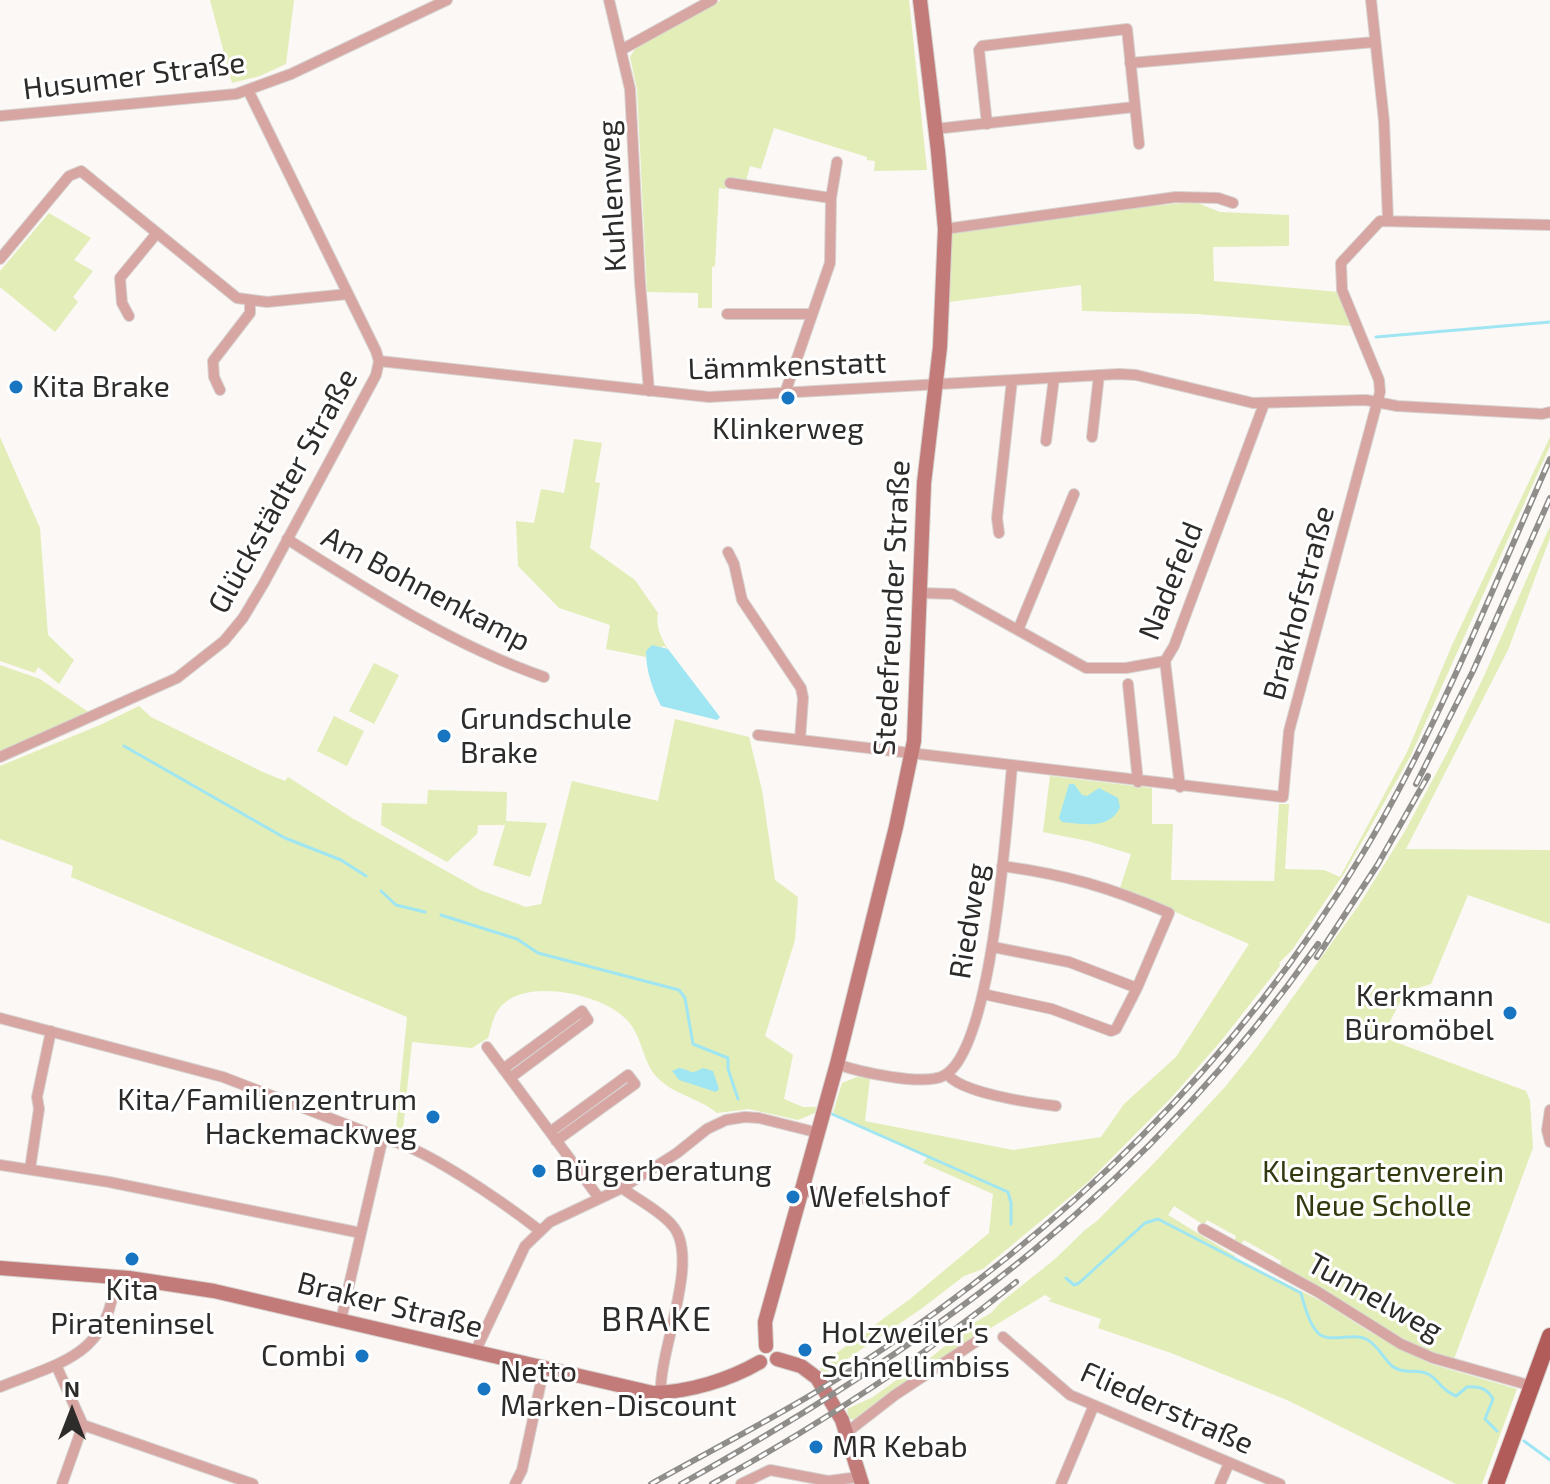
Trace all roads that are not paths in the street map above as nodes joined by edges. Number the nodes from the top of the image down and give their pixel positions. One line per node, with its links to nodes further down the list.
1 (447, 0): 9 (street, Husumer Straße)
2 (609, 0): 7 (street, Kuhlenweg)
3 (712, 0): 7 (street)
4 (920, 0): 13 (street, Stedefreunder Straße)
5 (1371, 0): 6 (street)
6 (1375, 42): 8 (street); 19 (street)
7 (621, 50): 35 (street, Kuhlenweg)
8 (1130, 63): 10 (street); 12 (street)
9 (248, 90): 11 (street, Husumer Straße); 24 (street, Glückstädter Straße)
10 (1134, 107): 12 (street); 14 (street)
11 (0, 116)
12 (987, 124): 13 (street)
13 (939, 128): 21 (street, Stedefreunder Straße)
14 (1139, 144)
15 (837, 162): 17 (street)
16 (730, 183): 17 (street)
17 (831, 198): 27 (street)
18 (1233, 203): 21 (street)
19 (1384, 221): 20 (street); 37 (street, Brakhofstraße)
20 (1550, 225)
21 (950, 228): 33 (street, Stedefreunder Straße)
22 (157, 233): 23 (street); 25 (street); 28 (street)
23 (0, 259)
24 (348, 294): 25 (street); 29 (street, Glückstädter Straße)
25 (250, 302): 34 (street)
26 (727, 314): 27 (street)
27 (812, 314): 36 (street)
28 (129, 316)
29 (379, 361): 35 (street, Lämmkenstatt); 44 (street, Glückstädter Straße)
30 (1099, 375): 31 (street, Lämmkenstatt); 38 (street, Lämmkenstatt); 40 (street)
31 (1054, 378): 32 (street, Lämmkenstatt); 41 (street)
32 (1012, 380): 33 (street, Lämmkenstatt); 43 (street)
33 (936, 385): 36 (street, Lämmkenstatt); 46 (street, Stedefreunder Straße)
34 (220, 390)
35 (649, 391): 36 (street, Lämmkenstatt)
36 (785, 393)
37 (1377, 402): 38 (street, Lämmkenstatt); 39 (street, Lämmkenstatt); 57 (street, Brakhofstraße)
38 (1264, 404): 48 (street, Nadefeld)
39 (1550, 412)
40 (1092, 437)
41 (1046, 441)
42 (1074, 494): 47 (street)
43 (999, 533)
44 (287, 539): 49 (street, Am Bohnenkamp); 54 (street, Glückstädter Straße)
45 (728, 552): 52 (street)
46 (920, 593): 47 (street, Nadefeld); 53 (street, Stedefreunder Straße)
47 (1018, 630): 48 (street, Nadefeld)
48 (1165, 661): 57 (street)
49 (544, 677)
50 (1128, 684): 56 (street)
51 (758, 735): 52 (street)
52 (800, 740): 53 (street)
53 (913, 753): 55 (street, Brakhofstraße); 65 (street, Stedefreunder Straße)
54 (0, 757)
55 (1012, 767): 56 (street, Brakhofstraße); 58 (street, Riedweg)
56 (1138, 782): 57 (street, Brakhofstraße)
57 (1180, 787)
58 (1002, 866): 59 (street, Riedweg); 60 (street)
59 (993, 947): 60 (street); 61 (street, Riedweg)
60 (1137, 988): 61 (street)
61 (983, 994): 67 (street, Riedweg)
62 (0, 1018): 63 (street)
63 (51, 1031): 72 (street); 75 (street)
64 (487, 1047): 66 (street)
65 (837, 1064): 67 (street); 70 (street, Stedefreunder Straße)
66 (506, 1074): 66 (street); 71 (street)
67 (947, 1074): 68 (street)
68 (1056, 1106)
69 (1550, 1110): 73 (street)
70 (819, 1133): 76 (street); 77 (street, Stedefreunder Straße)
71 (553, 1136): 71 (street); 78 (street)
72 (381, 1140): 81 (street); 82 (street)
73 (1550, 1142)
74 (0, 1165): 75 (street)
75 (30, 1169): 82 (street)
76 (622, 1188): 78 (street); 97 (street)
77 (802, 1191): 79 (street); 89 (street, Stedefreunder Straße)
78 (599, 1198): 81 (street)
79 (883, 1201)
80 (1203, 1229): 95 (street, Tunnelweg)
81 (539, 1230): 90 (street)
82 (361, 1233): 85 (street)
83 (0, 1268): 84 (street, Braker Straße)
84 (115, 1277): 85 (street, Braker Straße); 93 (street)
85 (341, 1320): 90 (street, Braker Straße)
86 (1550, 1336): 95 (main road)
87 (1003, 1337): 98 (street, Fliederstraße)
88 (977, 1341): 100 (street)
89 (766, 1346): 91 (street); 92 (street)
90 (475, 1352): 94 (street, Braker Straße)
91 (777, 1359): 92 (street); 100 (street)
92 (760, 1362): 97 (street, Braker Straße)
93 (56, 1365): 96 (street); 99 (street)
94 (544, 1368): 97 (street, Braker Straße); 106 (street)
95 (1532, 1386): 111 (main road)
96 (0, 1387)
97 (661, 1393)
98 (1094, 1405): 101 (street, Fliederstraße); 108 (street)
99 (83, 1425): 104 (street); 105 (street)
100 (846, 1433): 102 (street)
101 (1229, 1463): 109 (street); 110 (street, Fliederstraße)
102 (861, 1480): 103 (street)
103 (814, 1481): 107 (street)
104 (62, 1484)
105 (253, 1484)
106 (515, 1484)
107 (741, 1484)
108 (1061, 1484)
109 (1220, 1484)
110 (1280, 1484)
111 (1496, 1484)

